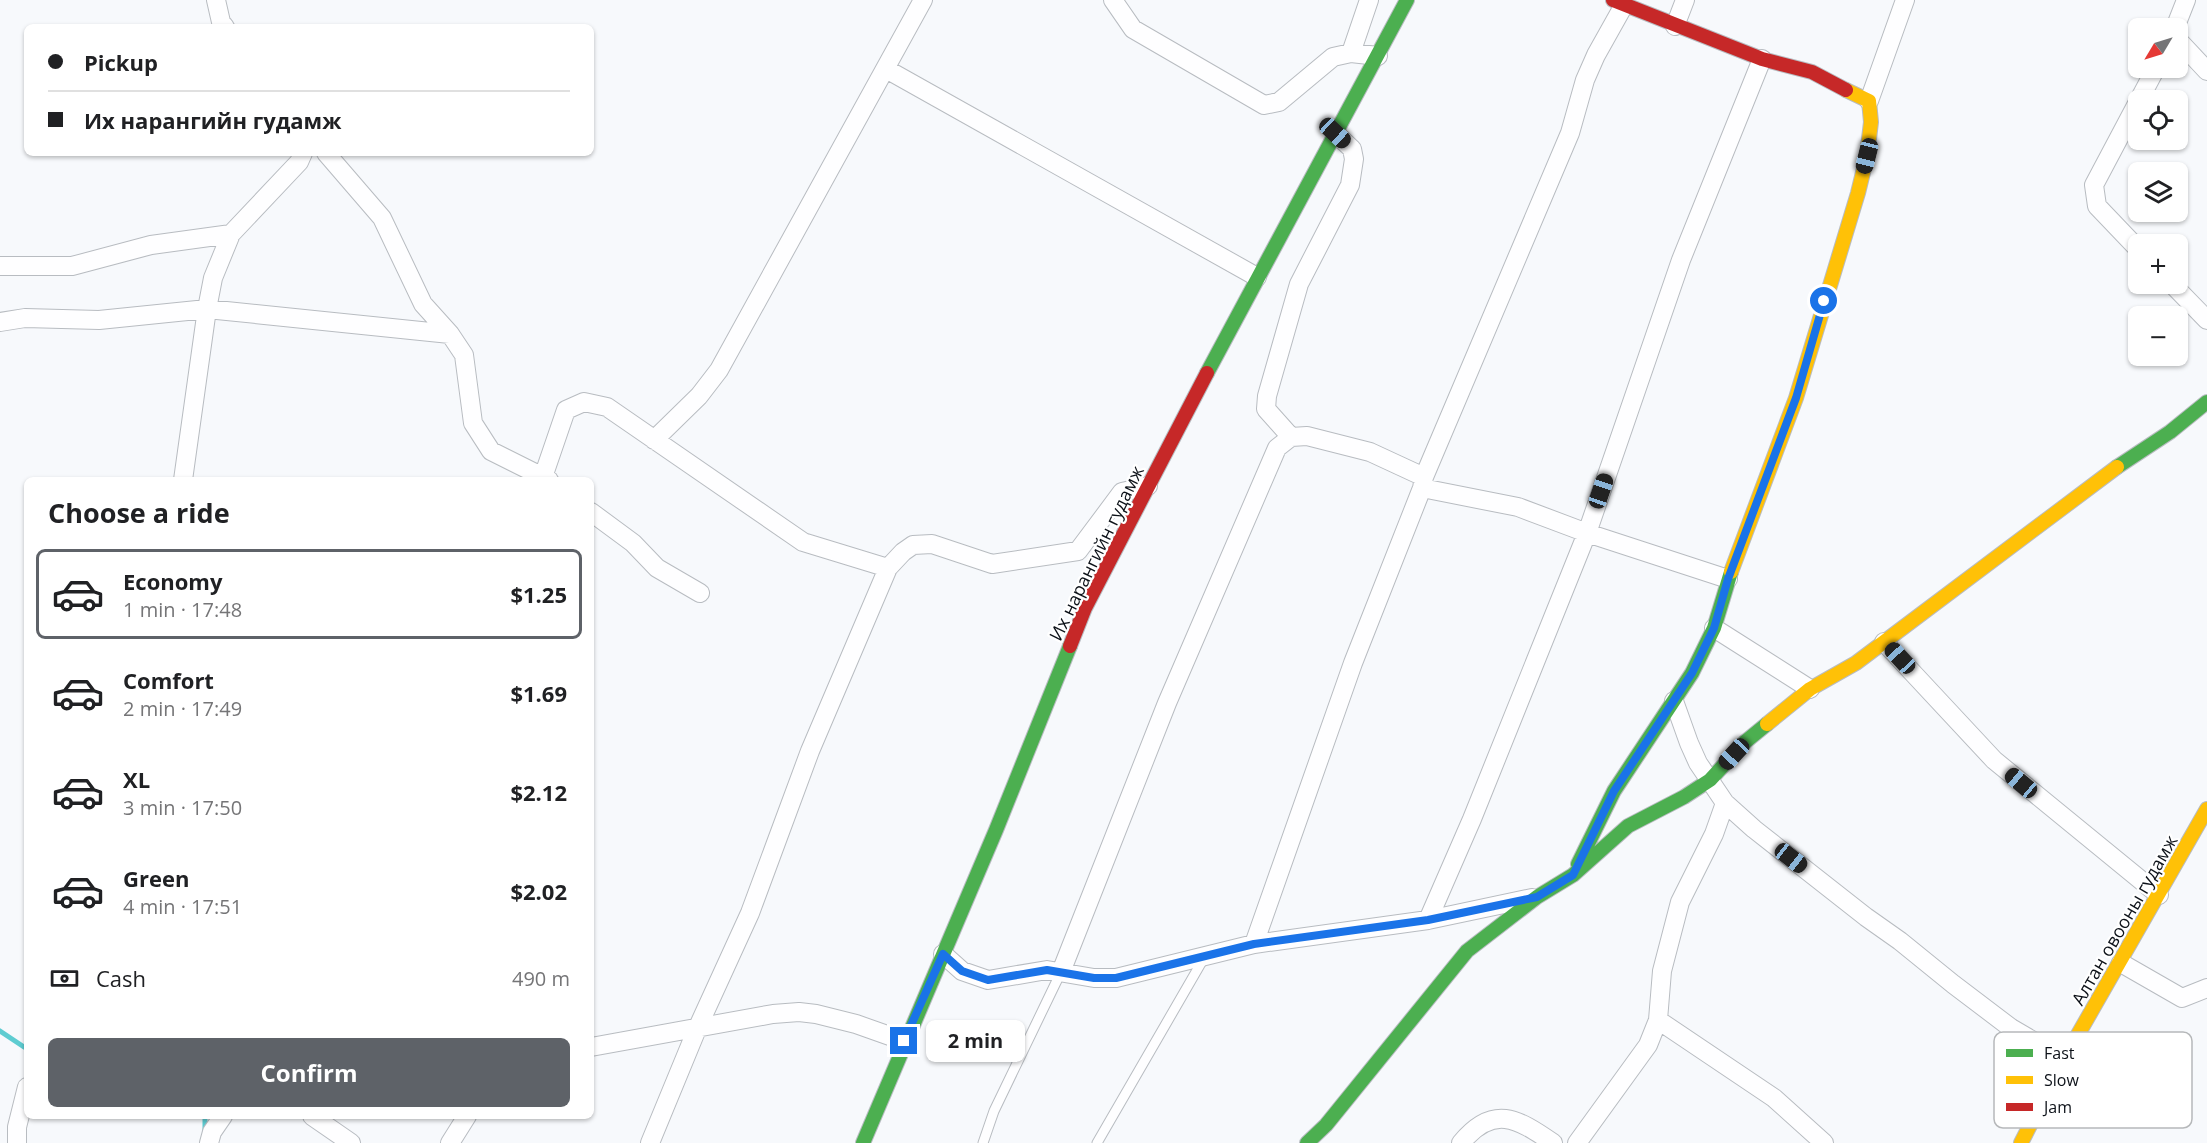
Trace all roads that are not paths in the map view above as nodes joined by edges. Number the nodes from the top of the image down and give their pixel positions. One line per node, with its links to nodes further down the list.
1 (216, 0): 11 (street)
2 (923, 0): 17 (street)
3 (1369, 0): 14 (street)
4 (1407, 0): 15 (street, Их нарангийн гудамж)
5 (1685, 0): 12 (street)
6 (1905, 0): 20 (street)
7 (2186, 0): 10 (street)
8 (1619, 2): 12 (street); 39 (street)
9 (1119, 4): 14 (street)
10 (2179, 18)
11 (223, 24)
12 (1676, 26): 16 (street)
13 (2188, 50): 18 (street)
14 (1351, 53): 15 (street)
15 (1378, 56): 21 (street, Их нарангийн гудамж)
16 (1762, 59): 20 (street); 42 (street)
17 (886, 69): 27 (street); 35 (street)
18 (2207, 71)
19 (2151, 78): 25 (street)
20 (1869, 101): 44 (street)
21 (1335, 133): 27 (street, Их нарангийн гудамж); 34 (street)
22 (302, 156): 24 (street)
23 (329, 156): 32 (street)
24 (231, 234): 26 (street); 29 (street)
25 (2128, 238)
26 (0, 266)
27 (1257, 277): 40 (street, Их нарангийн гудамж)
28 (2182, 294): 30 (street)
29 (207, 309): 31 (street); 32 (street); 36 (street)
30 (2207, 320)
31 (0, 322)
32 (450, 334): 37 (street)
33 (2207, 402): 47 (street)
34 (1291, 437): 39 (street); 61 (street)
35 (654, 440): 38 (street); 43 (street)
36 (183, 477)
37 (540, 477)
38 (545, 477)
39 (1423, 483): 42 (street); 57 (street)
40 (1148, 486): 43 (street); 58 (street, Их нарангийн гудамж)
41 (594, 514): 45 (street)
42 (1587, 533): 44 (street); 56 (street)
43 (888, 568): 64 (street)
44 (1728, 579): 46 (street)
45 (700, 593)
46 (1714, 628): 48 (street); 49 (street)
47 (1884, 642): 48 (street); 54 (street)
48 (1810, 689): 50 (street)
49 (1674, 701): 50 (street); 53 (street)
50 (1710, 780): 51 (street); 53 (street)
51 (1725, 803): 63 (street); 65 (street)
52 (2207, 809): 54 (street, Алтан овооны гудамж)
53 (1573, 875): 55 (street)
54 (2160, 895): 60 (street, Алтан овооны гудамж)
55 (1537, 897): 56 (street); 82 (street)
56 (1428, 920): 57 (street)
57 (1254, 944): 59 (street)
58 (943, 954): 61 (street); 67 (street, Их нарангийн гудамж)
59 (1206, 956): 61 (street); 81 (lane)
60 (2121, 963): 62 (street); 66 (street, Алтан овооны гудамж)
61 (1061, 972): 80 (lane)
62 (2207, 988)
63 (1658, 1020): 85 (street); 86 (street)
64 (697, 1029): 67 (street); 68 (street); 78 (street)
65 (2018, 1032)
66 (2080, 1032)
67 (904, 1041): 79 (street, Их нарангийн гудамж)
68 (594, 1046)
69 (24, 1099): 74 (street)
70 (221, 1119): 75 (street)
71 (316, 1119): 76 (street)
72 (465, 1119): 77 (street)
73 (2029, 1128): 87 (street, Алтан овооны гудамж)
74 (17, 1143)
75 (209, 1143)
76 (351, 1143)
77 (450, 1143)
78 (650, 1143)
79 (863, 1143)
80 (982, 1143)
81 (1097, 1143)
82 (1307, 1143)
83 (1461, 1143): 84 (street)
84 (1553, 1143)
85 (1577, 1143)
86 (1824, 1143)
87 (2021, 1143)

